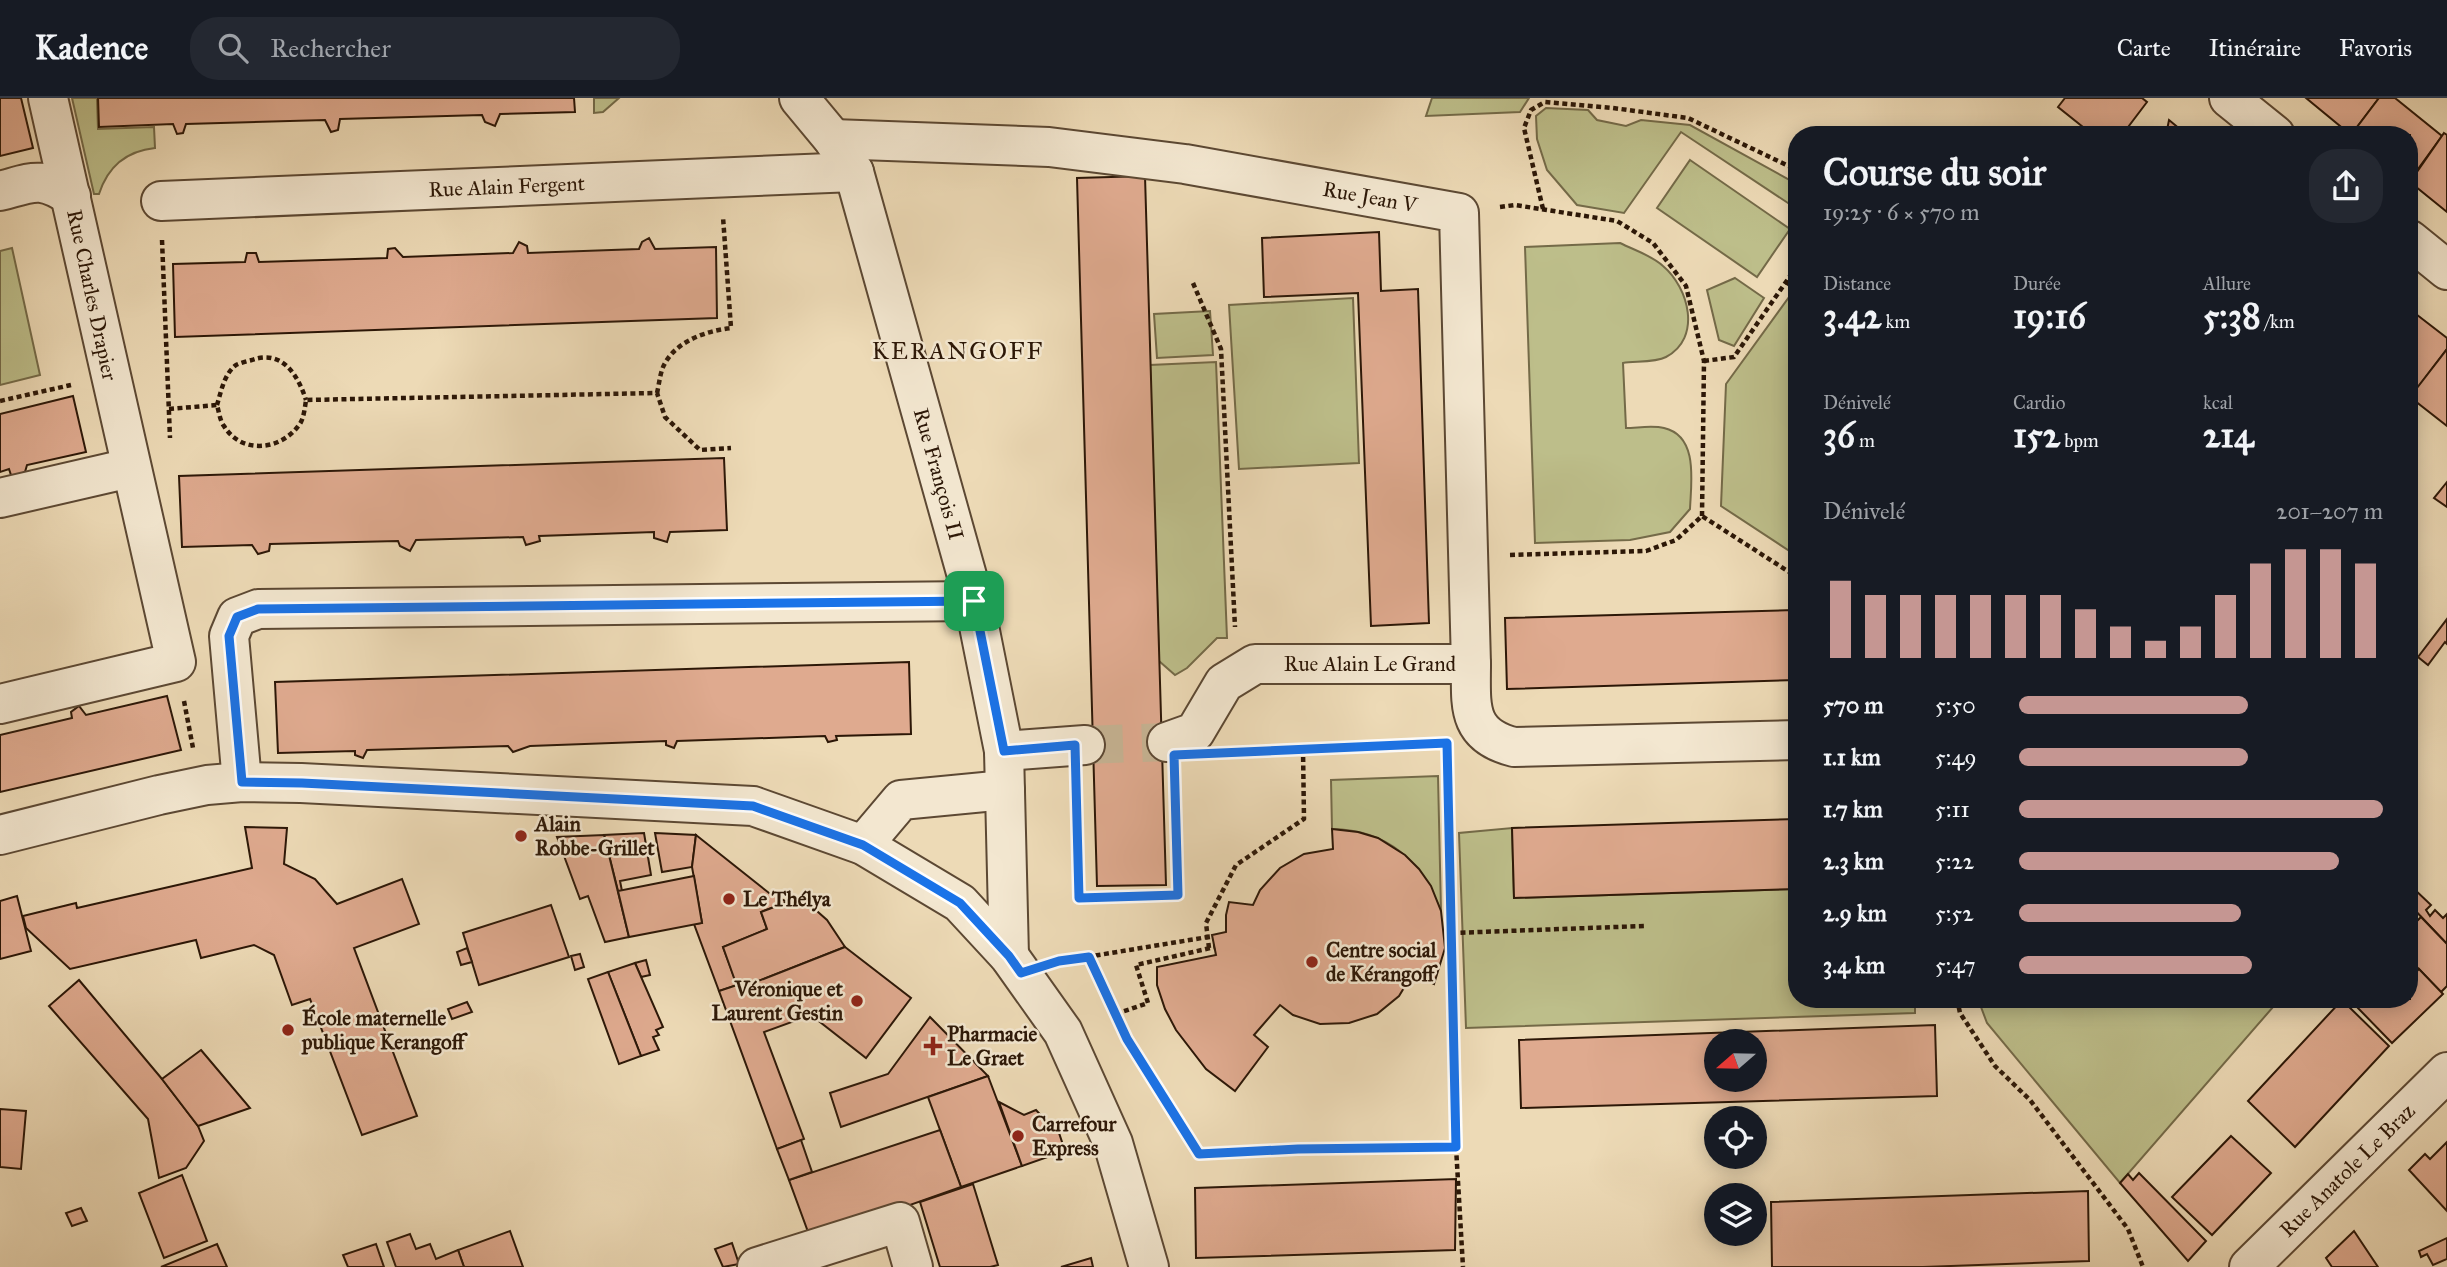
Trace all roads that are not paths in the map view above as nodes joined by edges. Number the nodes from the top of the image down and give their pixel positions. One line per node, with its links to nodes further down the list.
1 (48, 98): 8 (street)
2 (799, 98): 5 (street, Rue François II)
3 (2228, 98): 4 (street)
4 (2264, 126)
5 (833, 139): 6 (street, Rue François II); 15 (street, Rue Jean V)
6 (854, 172): 9 (street, Rue Alain Fergent); 14 (street, Rue François II)
7 (0, 191): 8 (street, Rue Charles Drapier)
8 (71, 196): 12 (street, Rue Charles Drapier)
9 (161, 201)
10 (2418, 246): 11 (street)
11 (2447, 270)
12 (130, 468): 13 (street); 16 (street, Rue Charles Drapier)
13 (0, 498)
14 (974, 601): 20 (street, Rue François II); 21 (street)
15 (1471, 664): 17 (street, Rue Alain Le Grand); 18 (street, Rue Alain Le Grand)
16 (0, 704)
17 (1788, 740)
18 (1167, 743)
19 (1080, 745): 20 (street)
20 (1004, 751): 22 (street, Rue François II)
21 (242, 782): 23 (street); 24 (street)
22 (1005, 790): 24 (street); 25 (street, Rue François II)
23 (0, 835)
24 (863, 845): 25 (street)
25 (1015, 964): 29 (street)
26 (2447, 1072): 30 (street, Rue Anatole Le Braz)
27 (757, 1267): 28 (street)
28 (913, 1267)
29 (1149, 1267)
30 (2249, 1267)

